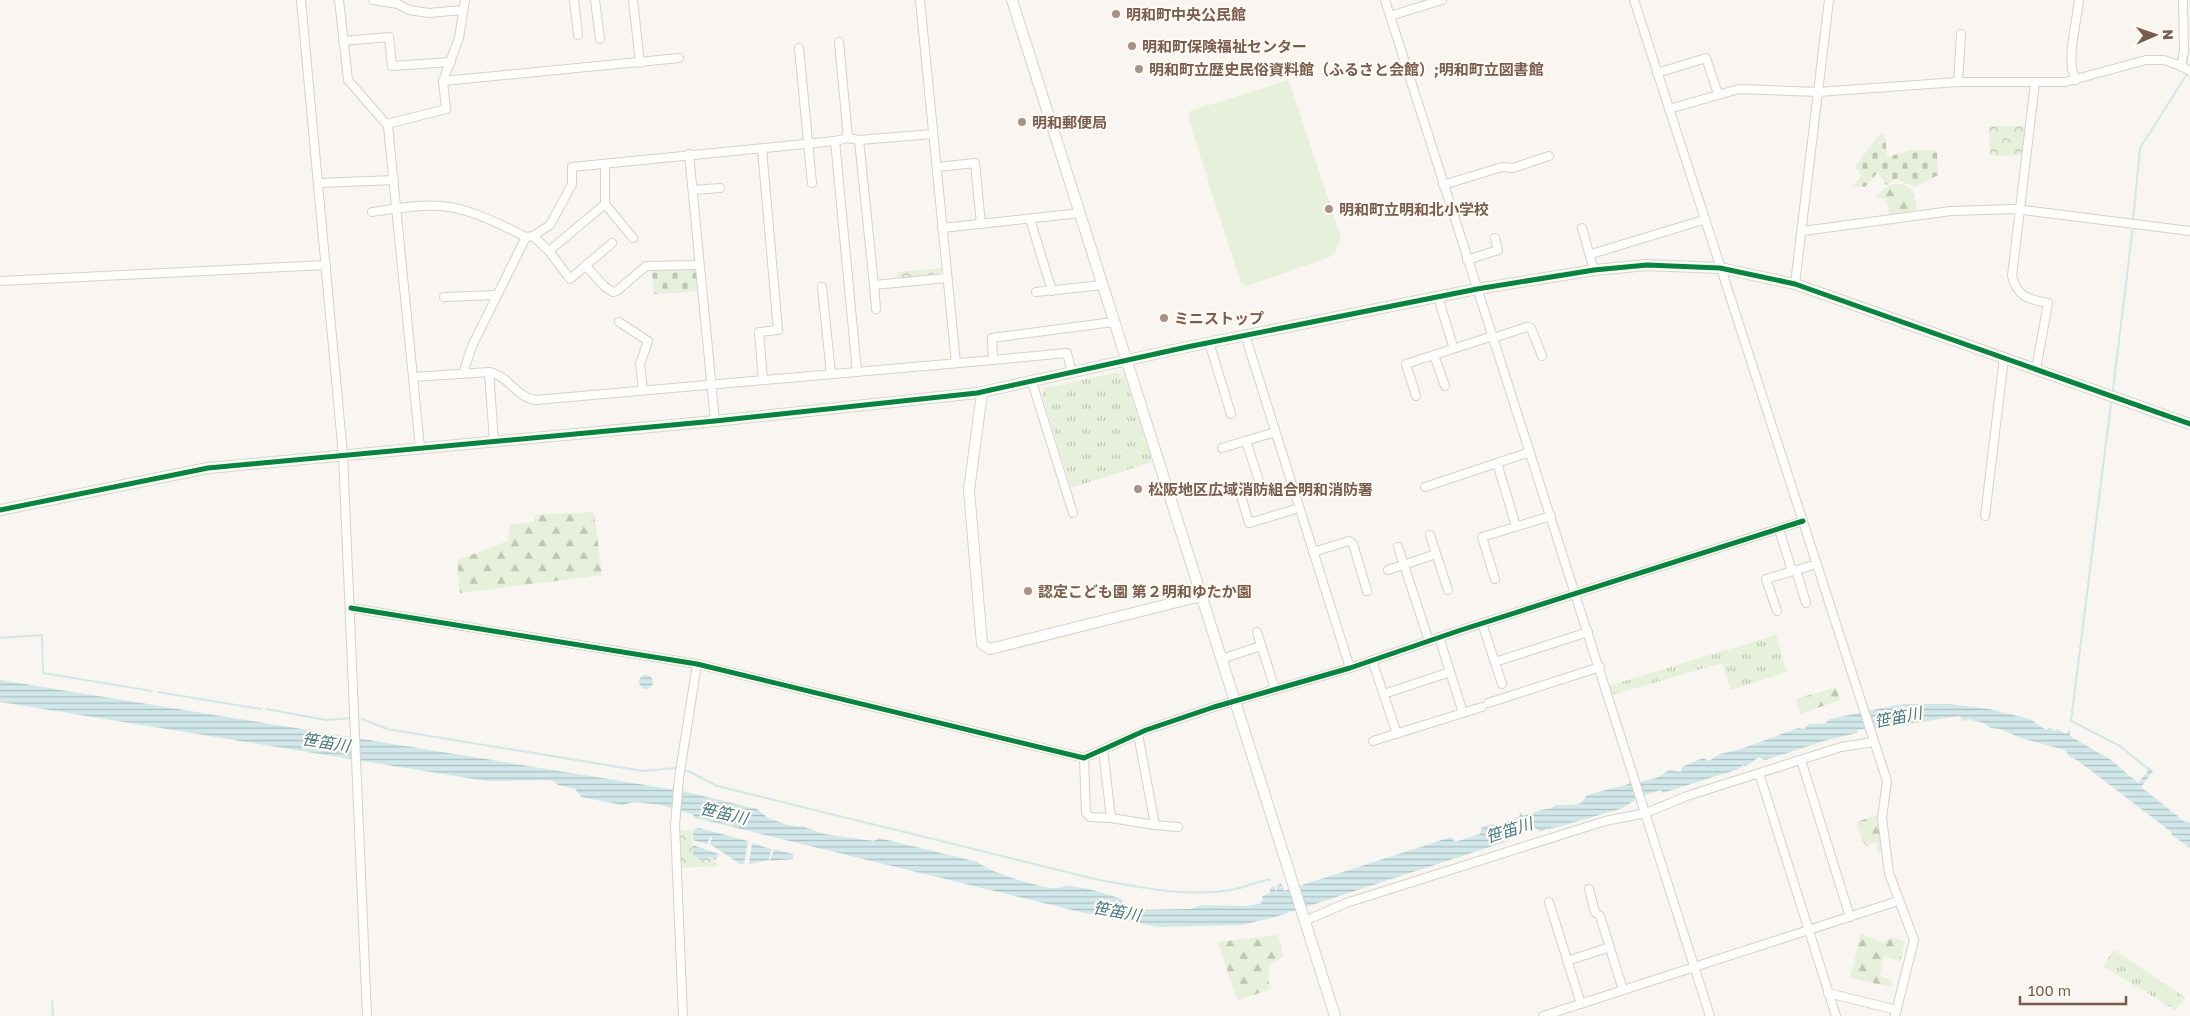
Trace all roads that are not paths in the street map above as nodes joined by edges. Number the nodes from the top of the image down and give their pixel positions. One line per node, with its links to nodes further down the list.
1 (301, 0): 50 (street)
2 (340, 0): 22 (street)
3 (373, 0): 16 (street)
4 (465, 0): 17 (street)
5 (574, 0): 20 (street)
6 (596, 0): 21 (street)
7 (633, 0): 27 (street)
8 (920, 0): 39 (street)
9 (1012, 0): 59 (street)
10 (1385, 0): 18 (street)
11 (1442, 0): 18 (street)
12 (1634, 0): 30 (street)
13 (1829, 0): 35 (street)
14 (2079, 0): 31 (street)
15 (2183, 0): 28 (street)
16 (406, 4): 17 (street)
17 (463, 10): 26 (street)
18 (1390, 16): 52 (street)
19 (1961, 34): 33 (street)
20 (578, 35)
21 (600, 39)
22 (343, 41): 26 (street); 38 (street)
23 (839, 42): 40 (street)
24 (799, 48): 43 (street)
25 (680, 58): 27 (street)
26 (450, 62): 32 (street)
27 (640, 63): 32 (street)
28 (2181, 66): 29 (street); 31 (street)
29 (2190, 71)
30 (1657, 73): 36 (street); 37 (street)
31 (2076, 80): 34 (street)
32 (443, 81): 38 (street)
33 (1958, 82): 34 (street); 35 (street)
34 (2035, 83): 57 (street)
35 (1818, 92): 36 (street); 65 (street)
36 (1718, 94): 37 (street)
37 (1669, 109): 77 (street)
38 (387, 124): 49 (street)
39 (933, 134): 41 (street); 48 (street)
40 (848, 138): 41 (street); 42 (street)
41 (860, 140): 81 (street)
42 (835, 142): 43 (street); 106 (street)
43 (809, 143): 44 (street); 51 (street)
44 (762, 149): 45 (street); 111 (street)
45 (689, 154): 47 (street); 54 (street)
46 (1549, 156): 52 (street)
47 (604, 165): 55 (street); 67 (street)
48 (937, 167): 62 (street); 63 (street)
49 (394, 180): 50 (street); 56 (street)
50 (318, 183): 74 (street)
51 (812, 183)
52 (1444, 185): 73 (street)
53 (720, 188): 54 (street)
54 (692, 190): 75 (street)
55 (605, 204): 68 (street); 71 (street)
56 (397, 209): 58 (street); 67 (street); 110 (street)
57 (2020, 210): 65 (street); 66 (street); 104 (street)
58 (372, 212)
59 (1080, 214): 60 (street); 83 (street)
60 (1030, 219): 62 (street); 85 (street)
61 (1700, 220): 72 (street)
62 (981, 224): 63 (street)
63 (942, 228): 79 (street)
64 (1582, 228): 72 (street)
65 (1803, 231): 82 (street)
66 (2190, 231)
67 (529, 237): 71 (street); 88 (street)
68 (633, 238)
69 (1496, 238): 73 (street)
70 (612, 243): 76 (street)
71 (549, 251): 76 (street)
72 (1591, 254): 78 (street)
73 (1468, 260): 86 (street)
74 (326, 265): 80 (street); 127 (street)
75 (699, 265): 76 (street); 113 (street)
76 (586, 266)
77 (1720, 268): 78 (street); 82 (street); 137 (street)
78 (1594, 270): 86 (street)
79 (947, 278): 81 (street); 103 (street)
80 (0, 281)
81 (874, 284): 91 (street)
82 (1796, 284): 100 (street)
83 (1102, 285): 85 (street); 93 (street)
84 (822, 287): 109 (street)
85 (1052, 290): 87 (street)
86 (1477, 290): 90 (street); 95 (street)
87 (1036, 292)
88 (497, 295): 89 (street); 108 (street)
89 (444, 297)
90 (1438, 297): 94 (street); 97 (street)
91 (876, 309)
92 (619, 322): 115 (street)
93 (1114, 322): 101 (street); 102 (street)
94 (1245, 335): 96 (street); 121 (street)
95 (1493, 337): 98 (street); 99 (street); 126 (street)
96 (1210, 342): 102 (street); 118 (street)
97 (1452, 344)
98 (1434, 355): 114 (street); 117 (street)
99 (1542, 356)
100 (2004, 358): 104 (street); 136 (street)
101 (993, 360): 103 (street); 107 (street)
102 (1126, 361): 107 (street); 152 (street)
103 (956, 363): 106 (street)
104 (2036, 369): 120 (street)
105 (489, 372): 108 (street); 115 (street); 122 (street)
106 (857, 372): 109 (street)
107 (1072, 373): 112 (street)
108 (463, 374): 110 (street)
109 (831, 374): 111 (street)
110 (413, 377): 124 (street)
111 (763, 380): 113 (street)
112 (1032, 382): 116 (street); 134 (street)
113 (712, 385): 115 (street); 119 (street)
114 (1445, 386)
115 (643, 390)
116 (982, 392): 119 (street); 152 (street)
117 (1416, 396)
118 (1231, 414)
119 (715, 420): 122 (street)
120 (2190, 424)
121 (1275, 432): 123 (street); 132 (street)
122 (494, 441): 124 (street)
123 (1246, 441): 125 (street); 129 (street)
124 (420, 448): 127 (street)
125 (1222, 448)
126 (1530, 452): 128 (street); 135 (street)
127 (343, 456): 133 (street); 154 (street)
128 (1497, 464): 130 (street); 138 (street)
129 (1260, 484)
130 (1425, 487)
131 (1242, 499): 132 (street)
132 (1299, 508): 142 (street)
133 (0, 510)
134 (1073, 513)
135 (1551, 516): 138 (street); 151 (street)
136 (1985, 516)
137 (1803, 521): 139 (street); 144 (street)
138 (1516, 526): 148 (street)
139 (1778, 529): 147 (street); 151 (street)
140 (1430, 536): 143 (street)
141 (1398, 547): 145 (street)
142 (1313, 552): 150 (street); 167 (street)
143 (1436, 554): 145 (street); 149 (street)
144 (1817, 564): 147 (street); 177 (street)
145 (1404, 565): 146 (street); 160 (street)
146 (1388, 570)
147 (1794, 570): 153 (street); 155 (street)
148 (1495, 579)
149 (1448, 590)
150 (1367, 591)
151 (1576, 593): 156 (street); 158 (street)
152 (1201, 596): 162 (street)
153 (1806, 602)
154 (350, 608): 165 (street); 199 (street)
155 (1777, 611)
156 (1482, 623): 159 (street); 164 (street)
157 (1257, 632): 161 (street)
158 (1588, 632): 164 (street); 166 (street)
159 (1439, 637): 160 (street); 168 (street)
160 (1429, 641): 163 (street)
161 (1261, 646): 162 (street); 170 (street)
162 (1221, 659): 172 (street)
163 (1372, 660): 167 (street); 171 (street)
164 (1495, 662): 169 (street)
165 (697, 664): 179 (street); 200 (street)
166 (1600, 667): 173 (street); 182 (street)
167 (1350, 668): 170 (street)
168 (1450, 672): 171 (street); 173 (street)
169 (1502, 684)
170 (1275, 689): 172 (street)
171 (1384, 694): 175 (street)
172 (1234, 702): 174 (street); 190 (street)
173 (1463, 713): 175 (street)
174 (1138, 734): 178 (street); 184 (street)
175 (1397, 734): 176 (street)
176 (1373, 741)
177 (1874, 742): 180 (street); 187 (street)
178 (1103, 750): 179 (street); 183 (street)
179 (1084, 758): 183 (street)
180 (1801, 760): 181 (street); 189 (street)
181 (1759, 773): 182 (street); 191 (street)
182 (1646, 812): 190 (street); 194 (street)
183 (1111, 818): 184 (street)
184 (1156, 825): 185 (street)
185 (1178, 827)
186 (1589, 889): 192 (street)
187 (1898, 901): 189 (street); 198 (street)
188 (1548, 902): 193 (street)
189 (1850, 918): 191 (street)
190 (1305, 921): 201 (street)
191 (1808, 932): 194 (street); 196 (street)
192 (1610, 947): 193 (street); 195 (street)
193 (1567, 961): 197 (street)
194 (1694, 968): 195 (street); 203 (street)
195 (1623, 990): 197 (street)
196 (1828, 992): 198 (street); 204 (street)
197 (1581, 1004): 202 (street)
198 (1896, 1013)
199 (368, 1016)
200 (683, 1016)
201 (1335, 1016)
202 (1543, 1016)
203 (1710, 1016)
204 (1836, 1016)

